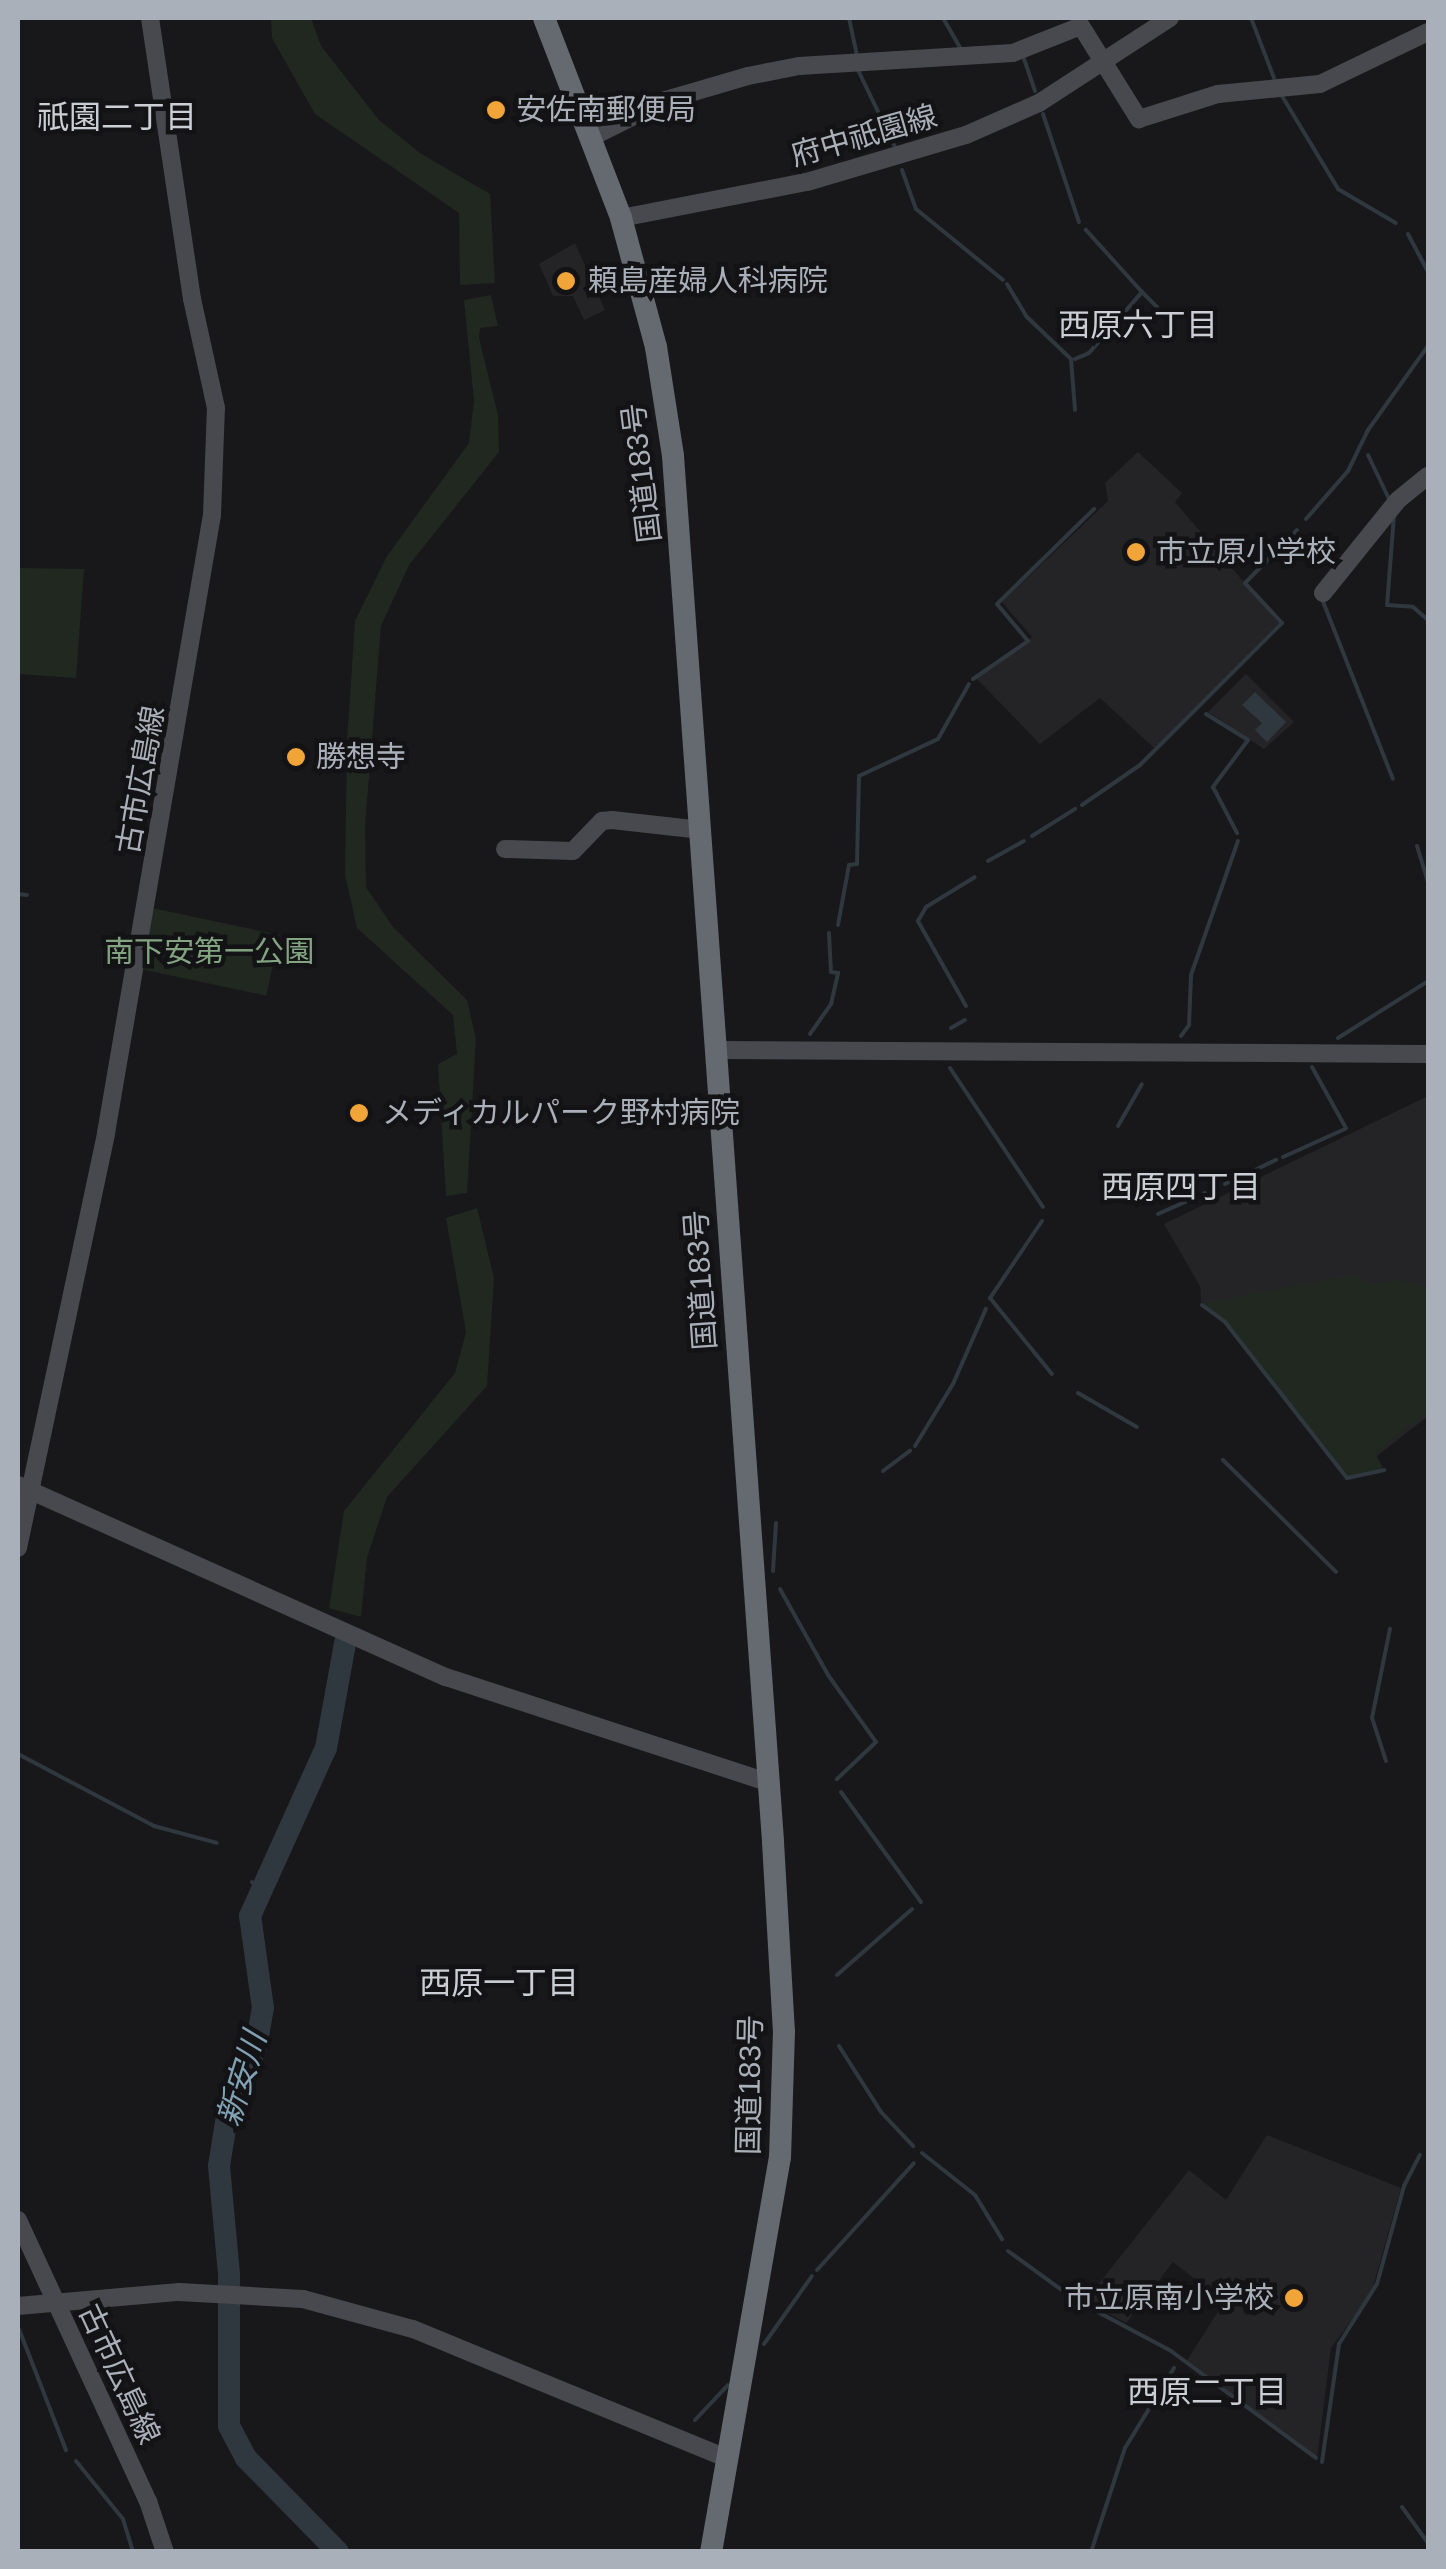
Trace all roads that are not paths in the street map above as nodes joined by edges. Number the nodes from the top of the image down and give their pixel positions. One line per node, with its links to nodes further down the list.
1 (150, 18): 14 (main road, 古市広島線)
2 (544, 18): 6 (highway, 国道183号)
3 (1170, 18): 5 (main road, 府中祇園線)
4 (1428, 32): 5 (main road, 府中祇園線)
5 (1106, 63): 6 (main road, 府中祇園線); 7 (main road, 府中祇園線)
6 (590, 138): 7 (highway, 国道183号)
7 (621, 218): 10 (highway, 国道183号)
8 (1428, 476): 9 (main road)
9 (1324, 593)
10 (701, 830): 11 (main road); 12 (highway, 国道183号)
11 (505, 850)
12 (714, 1050): 13 (main road); 16 (highway, 国道183号)
13 (1428, 1054)
14 (23, 1486): 15 (main road, 古市広島線); 16 (main road)
15 (18, 1548)
16 (768, 1782): 20 (highway, 国道183号)
17 (18, 2220): 18 (main road, 古市広島線)
18 (56, 2302): 19 (main road); 20 (main road); 21 (main road, 古市広島線)
19 (18, 2306)
20 (728, 2459): 22 (highway, 国道183号)
21 (165, 2552)
22 (711, 2552)

